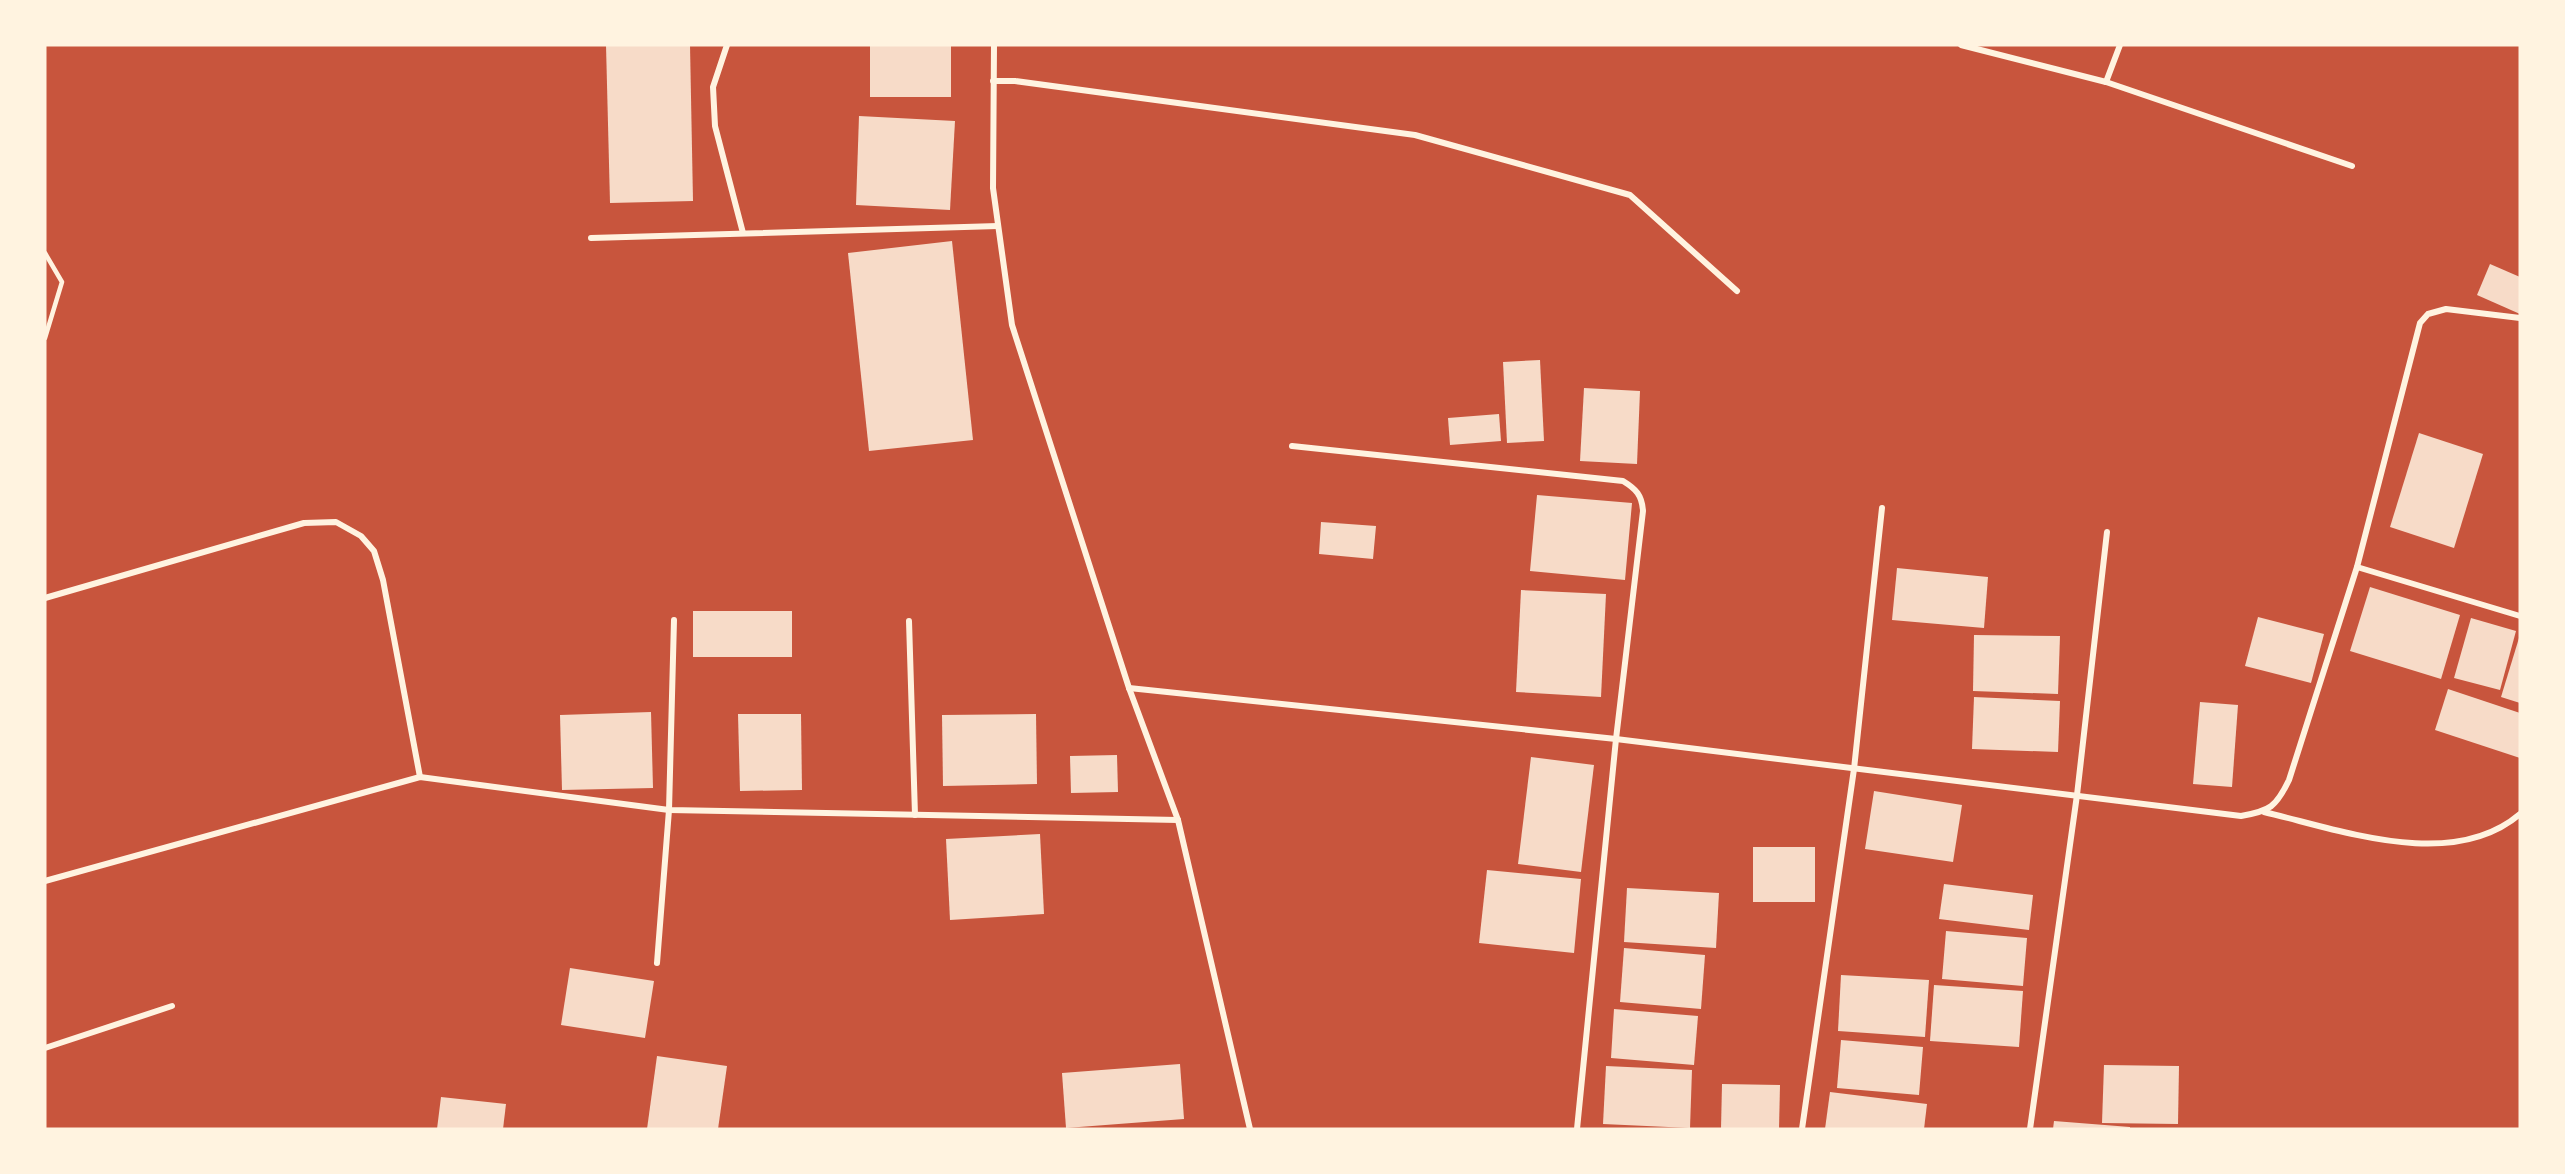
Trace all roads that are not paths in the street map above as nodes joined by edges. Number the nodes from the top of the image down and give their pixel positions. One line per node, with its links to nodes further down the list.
1 (727, 45): 9 (street)
2 (994, 45): 5 (street)
3 (1961, 45): 6 (street)
4 (2120, 45): 6 (street)
5 (993, 81): 8 (street); 12 (street)
6 (2106, 82): 7 (street)
7 (2352, 166)
8 (998, 226): 9 (street); 23 (street)
9 (743, 233): 10 (street)
10 (591, 238)
11 (45, 254): 14 (lane)
12 (1737, 291)
13 (2520, 318): 18 (street)
14 (45, 338)
15 (1292, 446): 24 (street)
16 (1882, 508): 25 (street)
17 (2107, 532): 27 (street)
18 (2357, 567): 20 (street); 29 (street)
19 (45, 598): 26 (street)
20 (2520, 616)
21 (674, 620): 28 (street)
22 (909, 621): 31 (street)
23 (1129, 688): 24 (street); 32 (street)
24 (1616, 739): 25 (street); 38 (street)
25 (1854, 769): 27 (street); 39 (street)
26 (420, 777): 28 (street); 33 (street)
27 (2076, 795): 29 (street); 40 (street)
28 (669, 810): 31 (street); 34 (street)
29 (2264, 812): 30 (street)
30 (2520, 814)
31 (915, 815): 32 (street)
32 (1178, 820): 37 (street)
33 (45, 881)
34 (657, 963)
35 (172, 1006): 36 (street)
36 (45, 1048)
37 (1250, 1129)
38 (1577, 1129)
39 (1802, 1129)
40 (2030, 1129)

